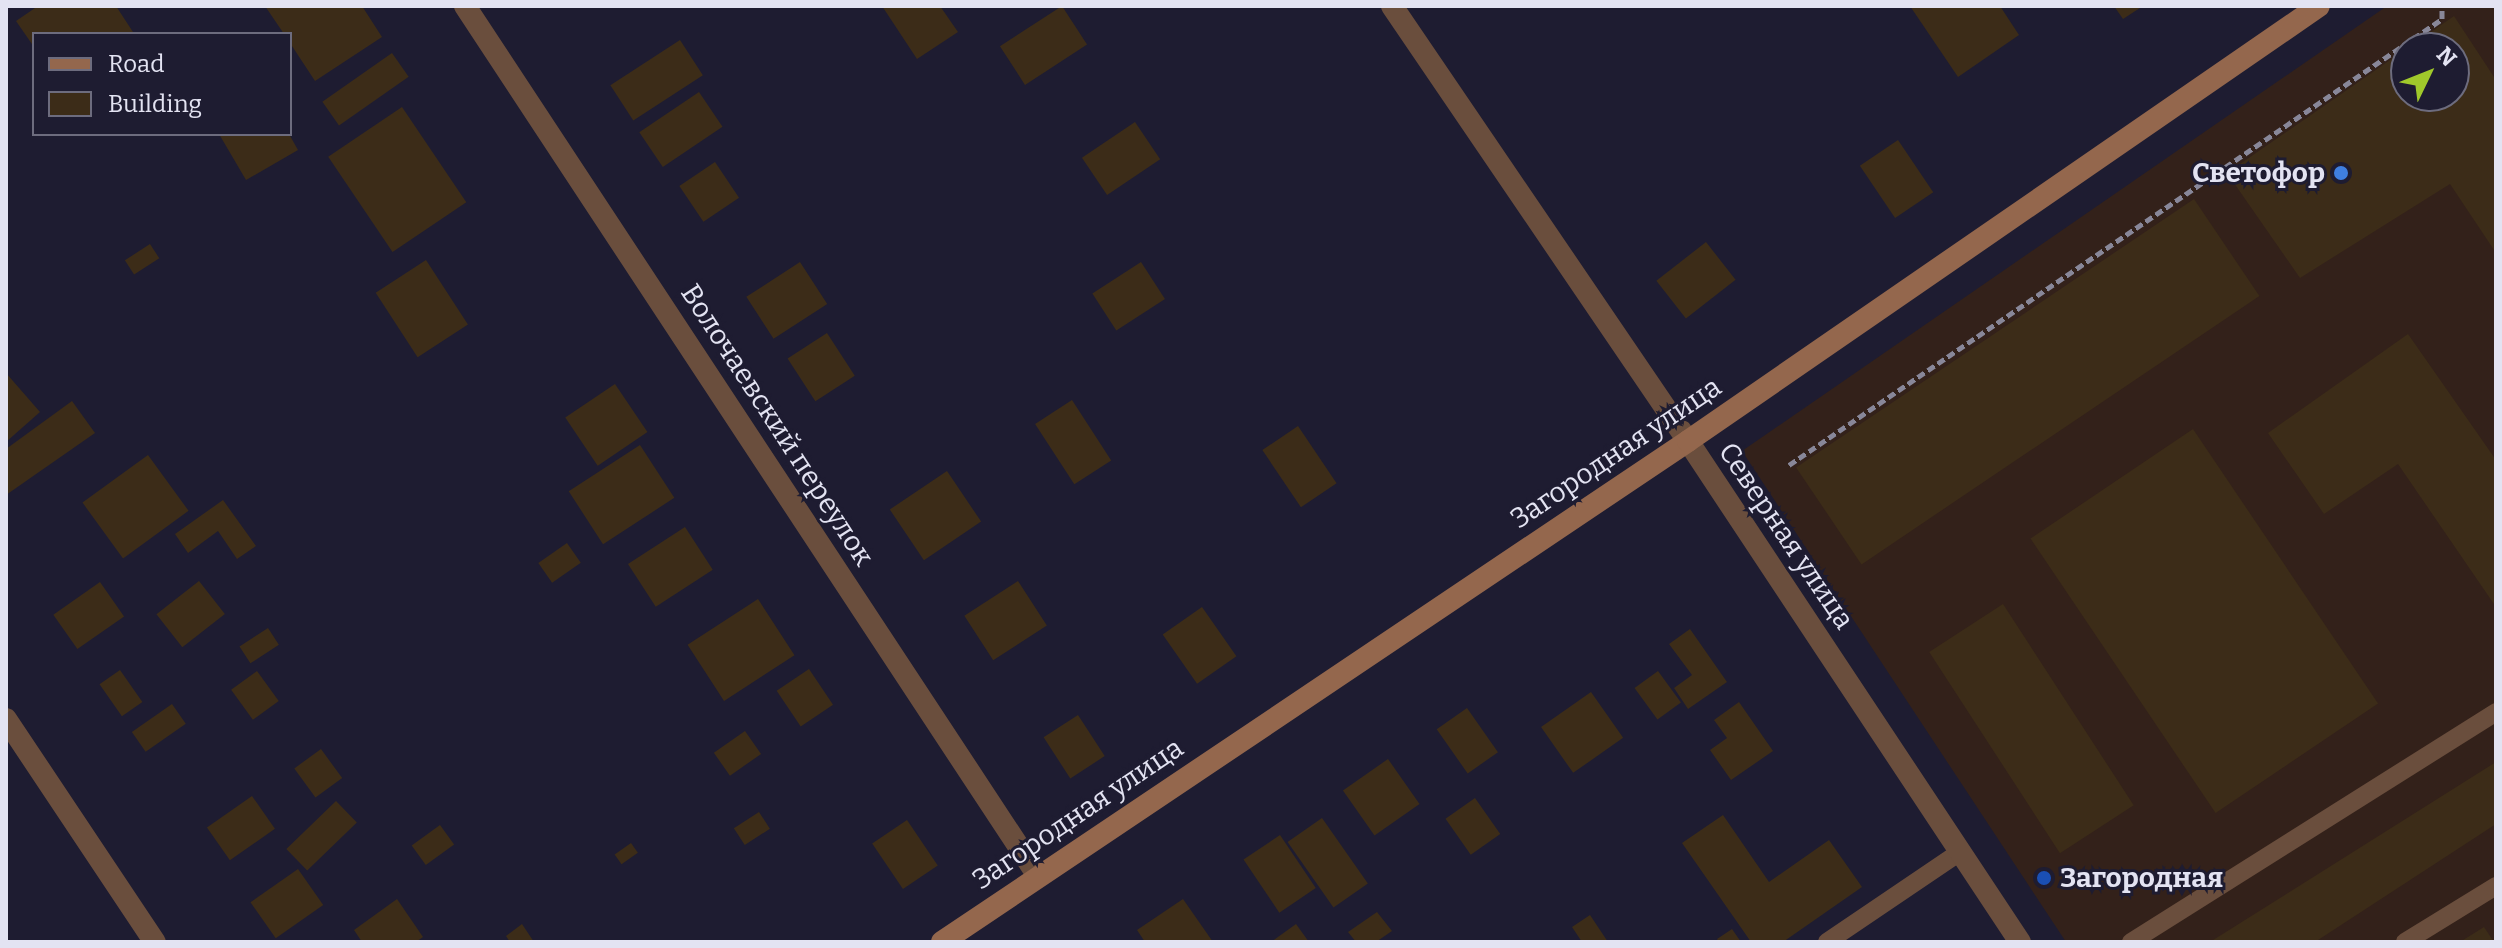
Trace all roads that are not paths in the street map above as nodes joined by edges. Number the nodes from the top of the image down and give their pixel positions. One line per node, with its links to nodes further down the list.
1 (465, 6): 8 (street, Волочаевский переулок)
2 (1392, 6): 4 (street, Северная улица)
3 (2319, 6): 4 (main road, Загородная улица)
4 (1688, 441): 7 (street, Северная улица); 8 (main road, Загородная улица)
5 (2496, 712): 14 (lane)
6 (6, 719): 10 (street)
7 (1960, 852): 12 (lane); 13 (street, Северная улица)
8 (1038, 876): 11 (main road, Загородная улица)
9 (2496, 886): 15 (lane)
10 (155, 942)
11 (942, 942)
12 (1827, 942)
13 (2020, 942)
14 (2131, 942)
15 (2405, 942)

